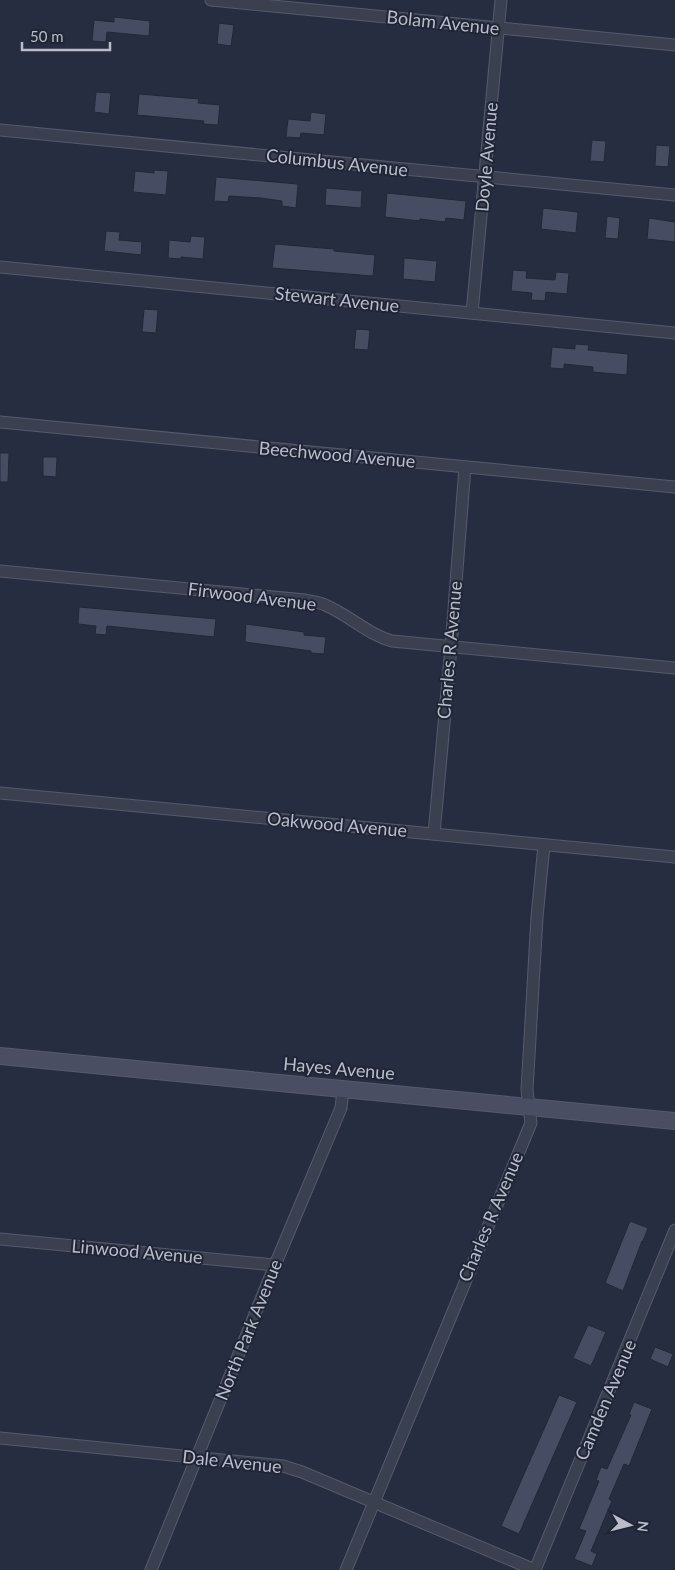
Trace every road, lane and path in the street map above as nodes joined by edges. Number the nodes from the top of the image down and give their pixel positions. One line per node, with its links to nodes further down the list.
1 (211, 0): 3 (street, Bolam Avenue)
2 (501, 0): 3 (street, Doyle Avenue)
3 (499, 28): 4 (street, Bolam Avenue); 6 (street, Doyle Avenue)
4 (675, 45)
5 (0, 130): 6 (street, Columbus Avenue)
6 (485, 177): 7 (street, Columbus Avenue); 9 (street, Doyle Avenue)
7 (675, 195)
8 (0, 267): 9 (street, Stewart Avenue)
9 (472, 313): 10 (street, Stewart Avenue)
10 (675, 332)
11 (0, 422): 12 (street, Beechwood Avenue)
12 (465, 467): 13 (street, Beechwood Avenue); 15 (street, Charles R Avenue)
13 (675, 487)
14 (0, 571): 15 (street, Firwood Avenue)
15 (451, 647): 16 (street, Firwood Avenue); 18 (street, Charles R Avenue)
16 (675, 668)
17 (0, 793): 18 (street, Oakwood Avenue)
18 (434, 834): 19 (street, Oakwood Avenue)
19 (544, 845): 20 (street, Oakwood Avenue); 23 (street, Charles R Avenue)
20 (675, 857)
21 (0, 1056): 22 (street, Hayes Avenue)
22 (343, 1090): 23 (street, Hayes Avenue); 27 (street, North Park Avenue)
23 (529, 1107): 24 (street, Hayes Avenue); 30 (street, Charles R Avenue)
24 (675, 1121)
25 (675, 1230): 33 (street, Camden Avenue)
26 (0, 1239): 27 (street, Linwood Avenue)
27 (275, 1265): 29 (street, North Park Avenue)
28 (0, 1438): 29 (street, Dale Avenue)
29 (197, 1458): 30 (street, Dale Avenue); 31 (street, North Park Avenue)
30 (374, 1504): 32 (street, Charles R Avenue); 33 (street, Dale Avenue)
31 (151, 1570)
32 (346, 1570)
33 (535, 1570)

